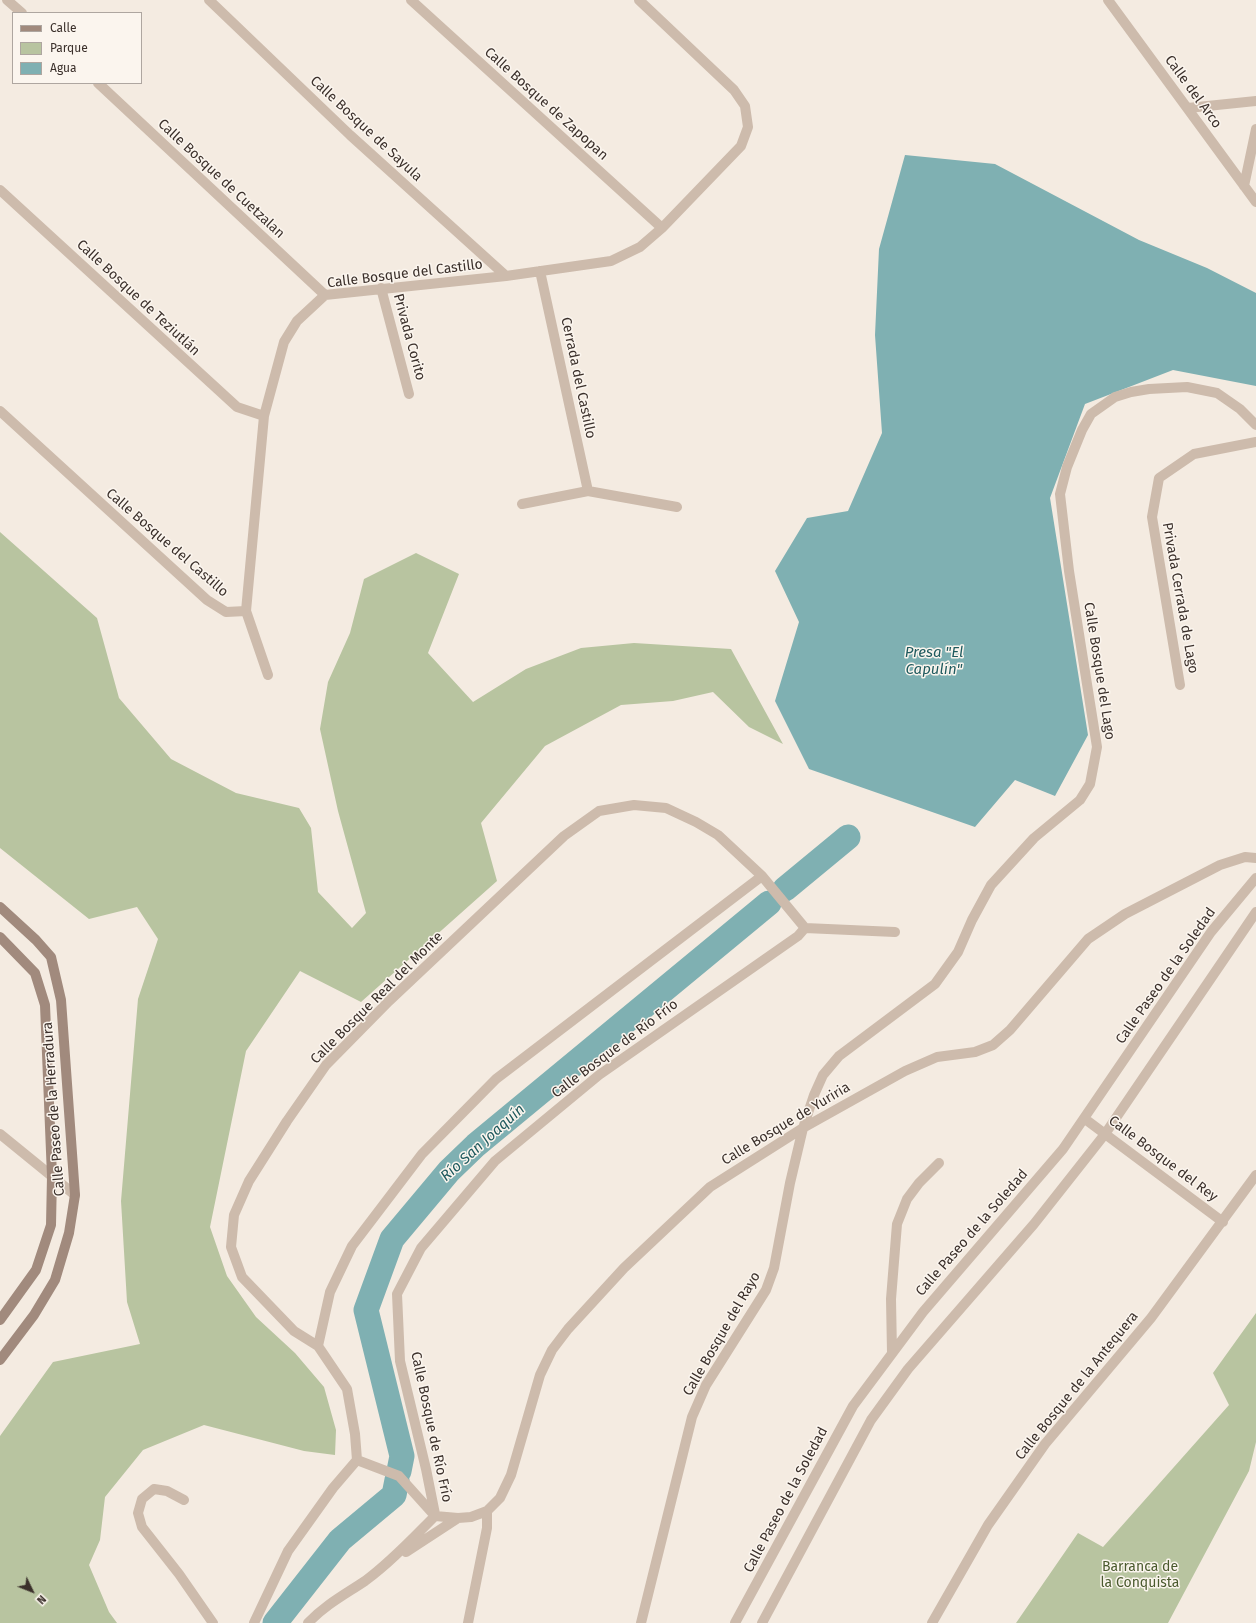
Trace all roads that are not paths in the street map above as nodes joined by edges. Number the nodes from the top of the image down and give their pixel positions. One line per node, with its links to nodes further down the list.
1 (6, 0): 6 (street)
2 (209, 0): 16 (street, Calle Bosque de Sayula)
3 (411, 0): 14 (street, Calle Bosque de Zapopan)
4 (639, 0): 14 (street, Calle Bosque del Castillo)
5 (1108, 0): 9 (street, Calle del Arco)
6 (21, 12)
7 (99, 84): 18 (street, Calle Bosque de Cuetzalan)
8 (1256, 101): 9 (street)
9 (1188, 108): 11 (street, Calle del Arco)
10 (1256, 129): 11 (street)
11 (1244, 186): 13 (street, Calle del Arco)
12 (0, 190): 21 (street, Calle Bosque de Teziutlán)
13 (1256, 202)
14 (662, 228): 15 (street, Calle Bosque del Castillo)
15 (540, 271): 16 (street, Calle Bosque del Castillo); 24 (street, Cerrada del Castillo)
16 (506, 276): 17 (street, Calle Bosque del Castillo)
17 (381, 288): 18 (street, Calle Bosque del Castillo); 19 (street, Privada Corito)
18 (325, 295): 21 (street, Calle Bosque del Castillo)
19 (409, 394)
20 (0, 411): 27 (street, Calle Bosque del Castillo)
21 (264, 416): 27 (street, Calle Bosque del Castillo)
22 (1256, 425): 39 (street, Calle Bosque del Lago)
23 (1256, 442): 29 (street, Privada Cerrada de Lago)
24 (588, 491): 25 (street); 26 (street)
25 (522, 504)
26 (677, 507)
27 (246, 611): 28 (street)
28 (268, 675)
29 (1180, 685)
30 (1256, 858): 39 (street, Calle Bosque de Yuriria)
31 (762, 876): 35 (street); 48 (street); 48 (street, Calle Bosque Real del Monte)
32 (1256, 878): 38 (street, Calle Paseo de la Soledad)
33 (0, 907): 45 (main road, Calle Paseo de la Herradura)
34 (1256, 912): 41 (street)
35 (805, 928): 36 (street); 54 (street, Calle Bosque de Río Frío)
36 (895, 932)
37 (0, 937): 43 (main road, Calle Paseo de la Herradura)
38 (1086, 1119): 41 (street, Calle Bosque del Rey); 49 (street, Calle Paseo de la Soledad)
39 (803, 1128): 53 (street, Calle Bosque de Yuriria); 61 (street, Calle Bosque del Rayo)
40 (0, 1134): 43 (street)
41 (1105, 1134): 46 (street, Calle Bosque del Rey); 63 (street)
42 (939, 1163): 49 (street)
43 (52, 1176): 45 (street); 47 (main road, Calle Paseo de la Herradura)
44 (1256, 1176): 46 (street, Calle Bosque de la Antequera)
45 (75, 1195): 50 (main road, Calle Paseo de la Herradura)
46 (1224, 1222): 64 (street, Calle Bosque de la Antequera)
47 (0, 1320)
48 (318, 1346): 51 (street, Calle Bosque Real del Monte)
49 (892, 1353): 62 (street, Calle Paseo de la Soledad)
50 (0, 1360)
51 (357, 1460): 54 (street); 58 (street)
52 (184, 1500): 57 (street)
53 (487, 1511): 55 (street, Calle Bosque de Yuriria); 60 (street)
54 (435, 1516): 55 (street, Calle Bosque de Yuriria); 59 (street, Calle Bosque de Río Frío)
55 (458, 1518): 56 (street)
56 (406, 1552)
57 (213, 1623)
58 (254, 1623)
59 (308, 1623)
60 (468, 1623)
61 (641, 1623)
62 (735, 1623)
63 (762, 1623)
64 (932, 1623)

